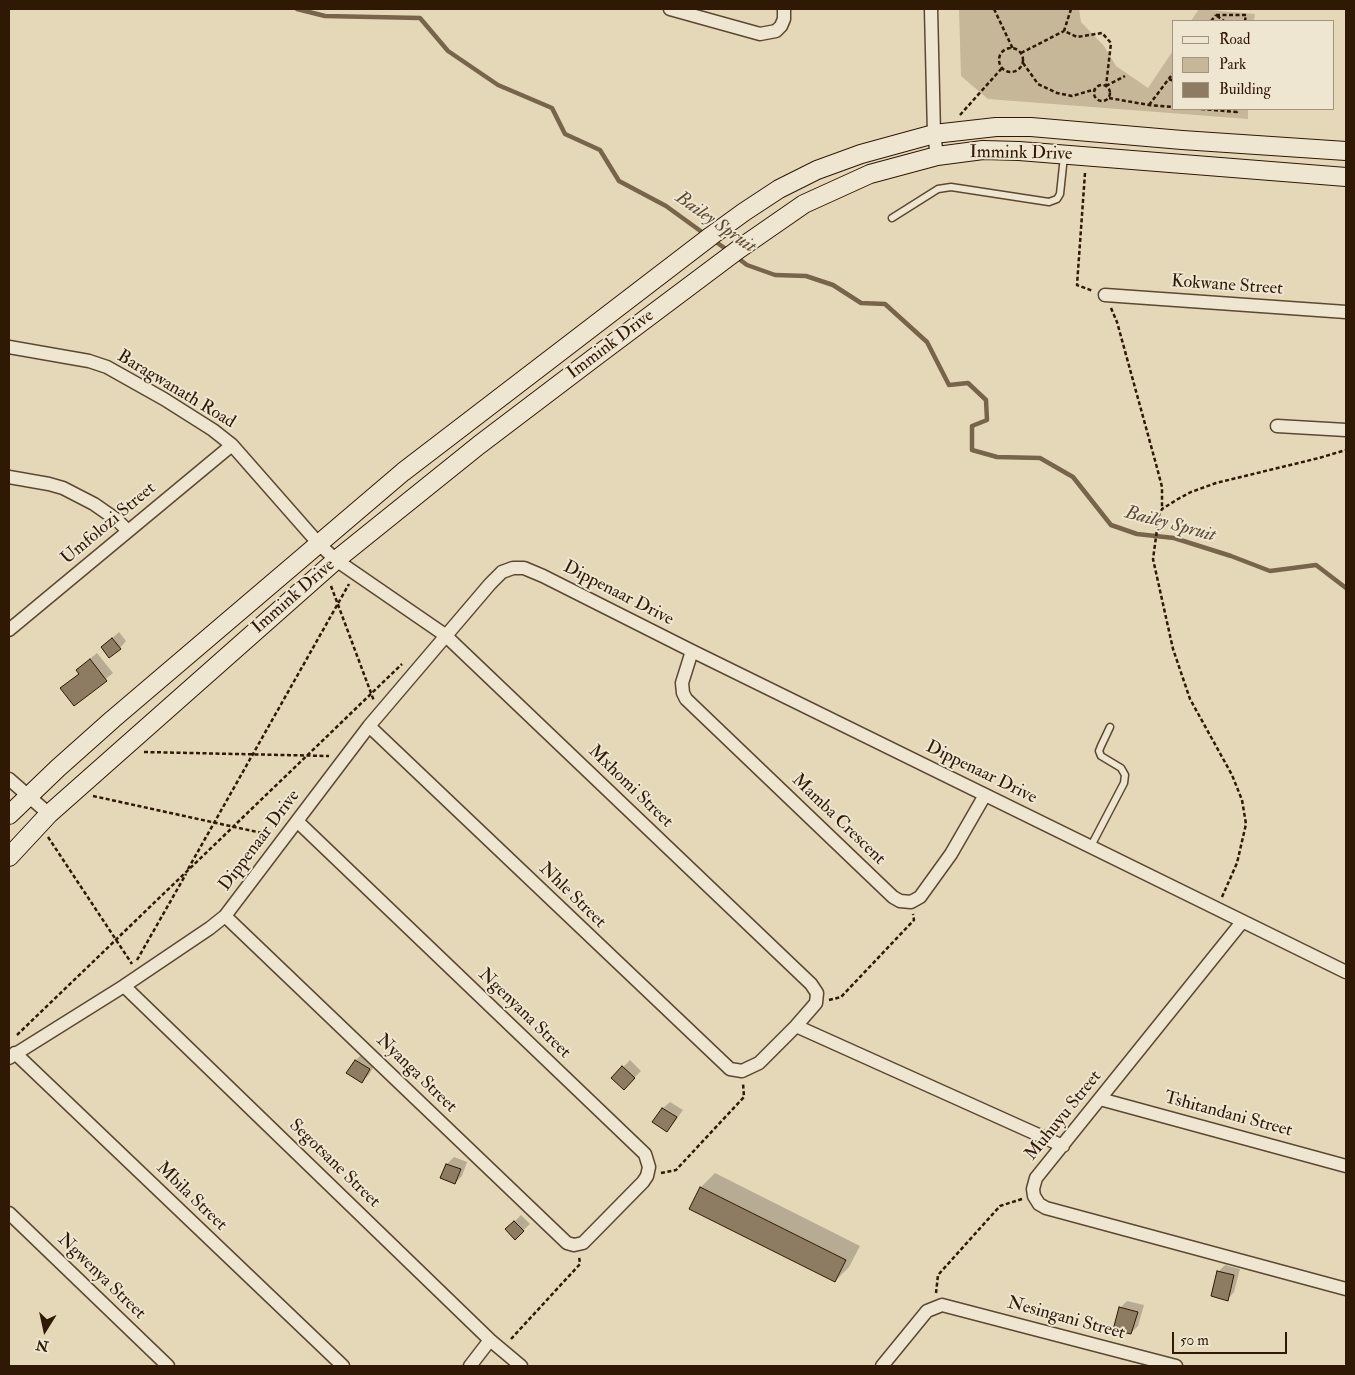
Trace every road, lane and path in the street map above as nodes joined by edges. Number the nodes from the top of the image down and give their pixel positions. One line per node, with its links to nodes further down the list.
1 (670, 9): 2 (street)
2 (784, 9)
3 (931, 9): 28 (street)
4 (994, 9): 11 (path)
5 (1071, 9): 10 (path)
6 (1216, 15): 7 (path); 8 (path); 9 (path)
7 (1212, 20)
8 (1223, 20)
9 (1246, 20)
10 (1064, 31): 12 (path); 20 (path)
11 (1013, 49): 12 (path); 14 (path)
12 (1020, 53): 13 (path)
13 (1023, 63): 14 (path); 21 (path)
14 (1002, 68): 27 (path)
15 (1172, 74): 18 (path)
16 (1125, 76): 20 (path)
17 (1172, 77): 18 (path)
18 (1168, 79): 19 (path); 23 (path)
19 (1172, 80)
20 (1106, 86): 21 (path); 22 (path)
21 (1096, 89): 22 (path)
22 (1109, 98): 23 (path)
23 (1149, 104): 24 (path)
24 (1172, 106)
25 (1213, 110): 26 (path)
26 (1238, 110)
27 (959, 131): 28 (main road, Immink Drive); 29 (main road, Immink Drive)
28 (934, 134): 31 (street); 45 (main road, Immink Drive)
29 (1346, 152)
30 (1064, 154): 31 (main road, Immink Drive); 32 (main road, Immink Drive); 34 (lane)
31 (937, 156): 46 (main road, Immink Drive)
32 (1086, 156): 33 (main road, Immink Drive); 35 (path)
33 (1346, 177)
34 (892, 218)
35 (1105, 295): 36 (street, Kokwane Street); 43 (path)
36 (1346, 312)
37 (9, 347): 40 (street, Baragwanath Road)
38 (1277, 426): 39 (street)
39 (1346, 430)
40 (232, 445): 44 (street, Umfolozi Street); 45 (street, Baragwanath Road)
41 (1346, 450): 43 (path)
42 (9, 477): 44 (street)
43 (1162, 509): 76 (path)
44 (128, 531): 50 (street, Umfolozi Street)
45 (319, 544): 46 (street, Baragwanath Road); 65 (main road, Immink Drive)
46 (336, 560): 51 (street, Mxhomi Street); 58 (main road, Immink Drive)
47 (350, 581): 49 (path)
48 (331, 586): 49 (path)
49 (338, 603): 54 (path); 59 (path)
50 (11, 624)
51 (445, 635): 52 (street, Dippenaar Drive); 55 (street, Dippenaar Drive); 82 (street, Mxhomi Street)
52 (692, 651): 64 (street, Dippenaar Drive); 75 (street, Mamba Crescent)
53 (403, 663): 54 (path)
54 (371, 694): 55 (path); 60 (path)
55 (379, 714): 56 (street, Dippenaar Drive)
56 (369, 726): 61 (street, Dippenaar Drive); 86 (street, Nhle Street)
57 (1110, 727): 72 (lane)
58 (129, 743): 59 (path); 63 (main road, Immink Drive)
59 (253, 754): 60 (path); 69 (path)
60 (307, 755): 61 (path); 70 (path)
61 (342, 762): 68 (street, Dippenaar Drive)
62 (9, 779): 65 (street)
63 (74, 792): 67 (main road, Immink Drive); 69 (path)
64 (985, 795): 72 (street, Dippenaar Drive); 75 (street)
65 (28, 796): 66 (main road, Immink Drive); 67 (street)
66 (9, 815)
67 (44, 819): 73 (main road, Immink Drive); 79 (path)
68 (297, 821): 71 (street, Dippenaar Drive); 90 (street, Ngenyana Street)
69 (214, 822): 70 (path); 74 (path)
70 (233, 826): 71 (path); 74 (path)
71 (285, 838): 77 (street, Dippenaar Drive)
72 (1091, 846): 76 (street, Dippenaar Drive)
73 (9, 857)
74 (187, 871): 79 (path); 79 (path)
75 (911, 902): 82 (path)
76 (1216, 909): 78 (street, Dippenaar Drive)
77 (225, 916): 81 (street, Dippenaar Drive); 93 (street, Nyanga Street)
78 (1242, 922): 80 (street, Dippenaar Drive); 87 (street, Muhuyu Street)
79 (116, 940): 84 (path)
80 (1346, 972)
81 (124, 986): 85 (street, Dippenaar Drive); 96 (street, Segotsane Street)
82 (816, 1003): 83 (street)
83 (796, 1026): 86 (street); 88 (street)
84 (16, 1036)
85 (12, 1056): 99 (street, Mbila Street)
86 (742, 1072): 90 (path)
87 (1100, 1099): 88 (street, Muhuyu Street); 89 (street, Tshitandani Street)
88 (1062, 1146): 91 (street, Muhuyu Street)
89 (1346, 1166)
90 (647, 1176): 93 (street)
91 (1034, 1196): 94 (street); 95 (path)
92 (9, 1213): 98 (street, Ngwenya Street)
93 (582, 1242): 97 (path)
94 (1346, 1289)
95 (934, 1307): 102 (street); 103 (street, Nesingani Street)
96 (490, 1340): 97 (street, Segotsane Street); 100 (street)
97 (502, 1349): 101 (street, Segotsane Street)
98 (168, 1366)
99 (343, 1366)
100 (470, 1366)
101 (521, 1366)
102 (882, 1366)
103 (1176, 1366)

